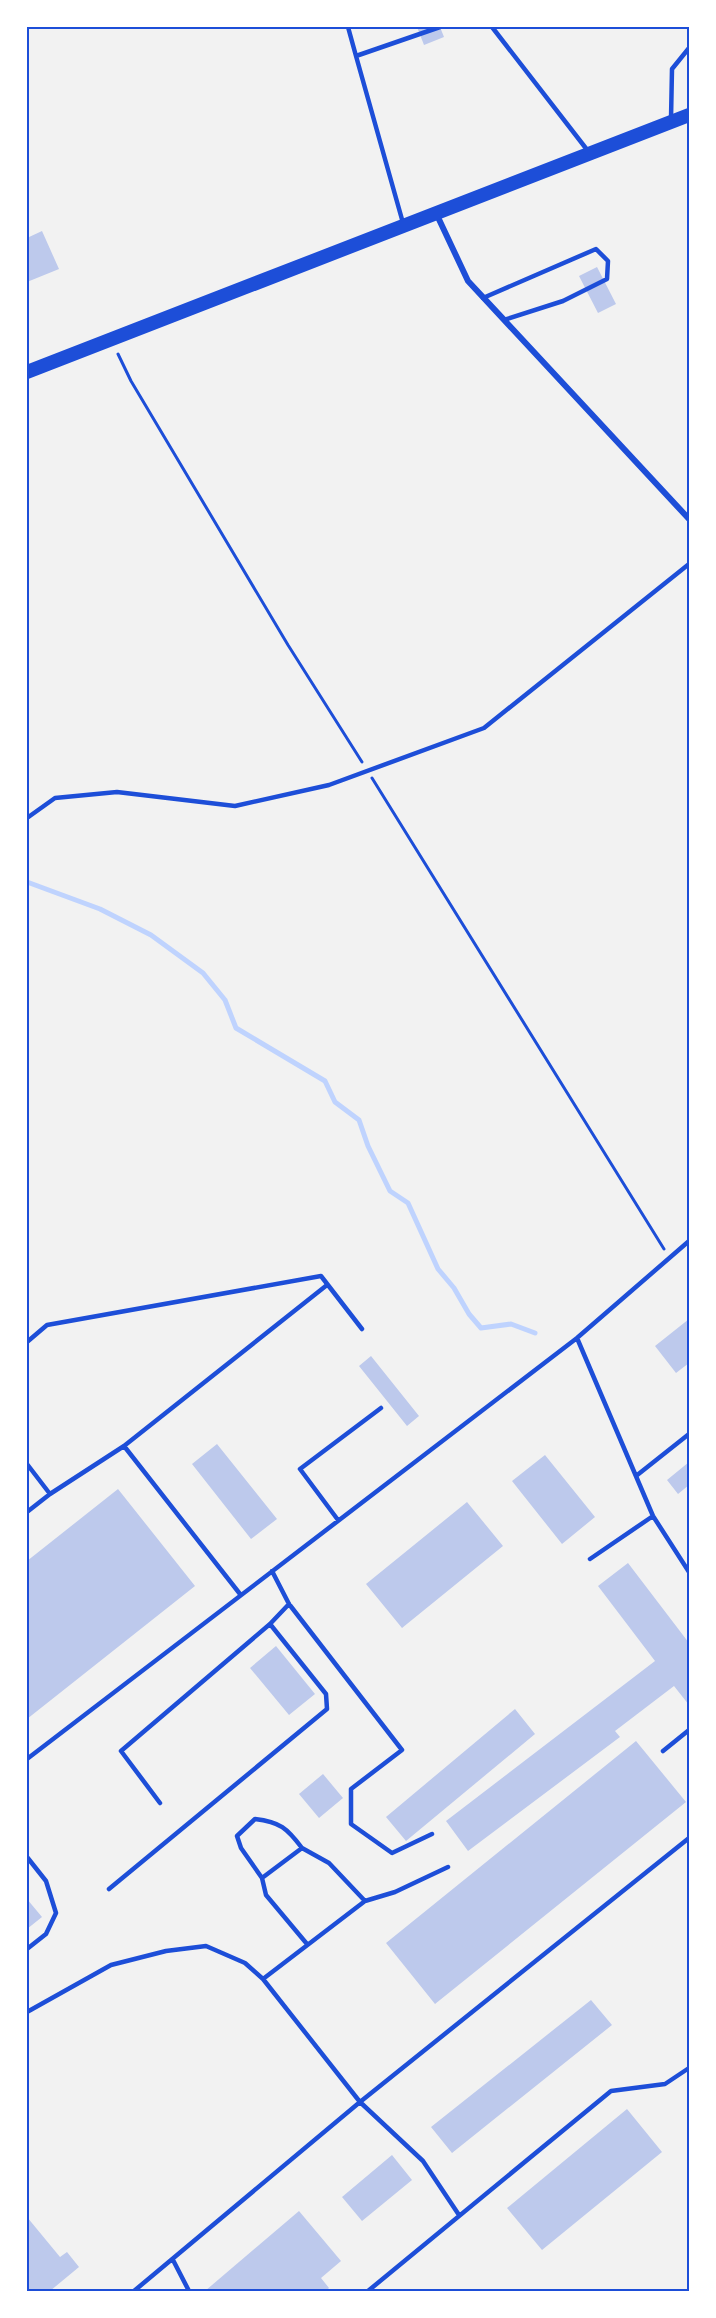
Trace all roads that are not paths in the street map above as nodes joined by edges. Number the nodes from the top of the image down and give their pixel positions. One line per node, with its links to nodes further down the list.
1 (348, 27): 5 (lane)
2 (440, 27): 5 (lane)
3 (492, 27): 8 (lane)
4 (689, 48): 7 (lane)
5 (356, 56): 10 (lane)
6 (689, 115): 7 (main road)
7 (671, 122): 8 (main road)
8 (590, 153): 9 (main road)
9 (436, 213): 10 (main road); 11 (street)
10 (403, 225): 13 (main road)
11 (483, 298): 12 (street); 12 (lane)
12 (504, 320): 14 (street)
13 (27, 372)
14 (689, 519)
15 (689, 564): 16 (lane)
16 (27, 818)
17 (689, 1241): 20 (lane)
18 (327, 1285): 19 (lane); 21 (lane); 24 (lane)
19 (362, 1329)
20 (577, 1338): 26 (lane); 30 (lane)
21 (27, 1342)
22 (381, 1408): 30 (lane)
23 (689, 1434): 26 (lane)
24 (124, 1446): 27 (lane); 34 (lane)
25 (27, 1464): 27 (lane)
26 (636, 1476): 29 (lane)
27 (50, 1494): 28 (lane)
28 (27, 1512)
29 (653, 1516): 31 (lane); 33 (lane)
30 (338, 1520): 32 (lane)
31 (590, 1559)
32 (272, 1571): 34 (lane); 35 (lane)
33 (689, 1572)
34 (240, 1594): 39 (lane)
35 (289, 1604): 36 (lane); 41 (lane)
36 (270, 1624): 40 (lane); 47 (lane)
37 (689, 1730): 38 (lane)
38 (663, 1751)
39 (27, 1759)
40 (160, 1803)
41 (432, 1834)
42 (689, 1838): 54 (lane)
43 (302, 1848): 46 (lane); 46 (lane); 48 (lane)
44 (27, 1857): 50 (lane)
45 (448, 1867): 48 (lane)
46 (262, 1878): 49 (lane)
47 (109, 1889)
48 (365, 1901): 49 (lane)
49 (307, 1944): 51 (lane)
50 (27, 1949)
51 (263, 1979): 52 (lane); 54 (lane)
52 (27, 2012)
53 (689, 2068): 55 (lane)
54 (360, 2102): 55 (lane); 56 (lane)
55 (459, 2215): 59 (lane)
56 (173, 2260): 57 (lane); 58 (lane)
57 (134, 2291)
58 (189, 2291)
59 (368, 2291)

